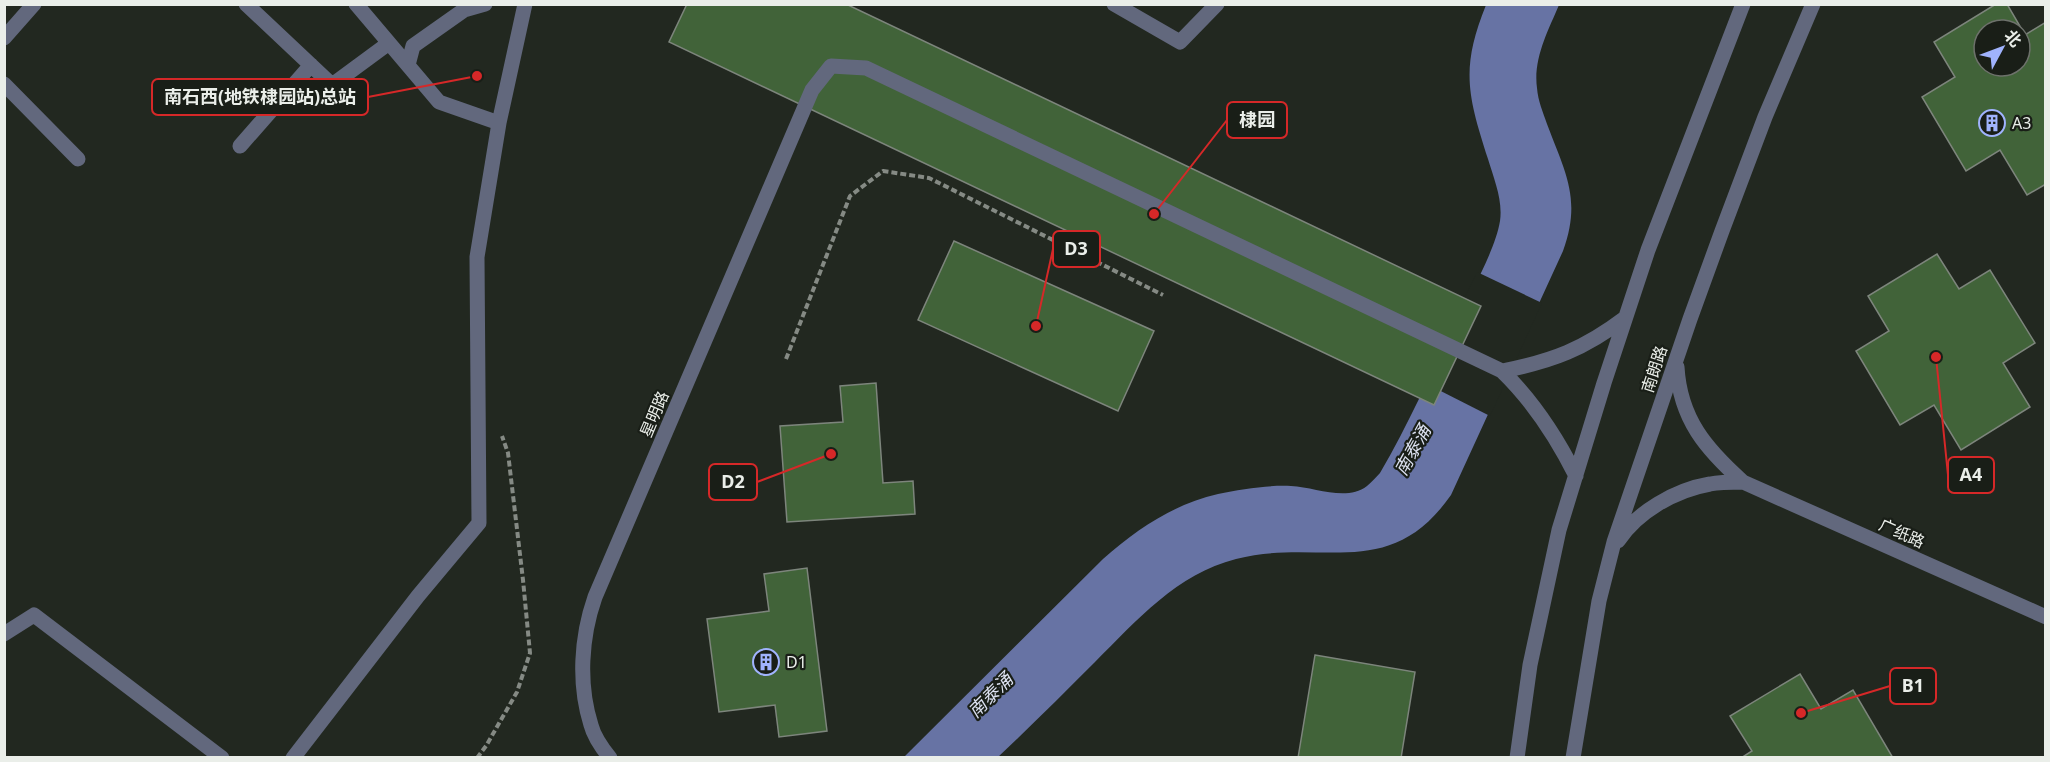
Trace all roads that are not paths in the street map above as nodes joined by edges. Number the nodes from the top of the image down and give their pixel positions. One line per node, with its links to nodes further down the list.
1 (34, 4): 10 (street)
2 (246, 4): 12 (street)
3 (356, 4): 11 (street)
4 (485, 4): 13 (street)
5 (525, 4): 15 (street)
6 (1114, 4): 7 (street)
7 (1217, 4)
8 (1743, 4): 18 (street)
9 (1813, 4): 19 (street, 南朗路)
10 (7, 32)
11 (390, 44): 12 (street); 13 (street)
12 (311, 65): 16 (street)
13 (408, 65): 15 (street)
14 (4, 84): 17 (street)
15 (499, 123): 27 (street)
16 (240, 146)
17 (78, 159)
18 (1625, 318): 20 (street); 21 (street)
19 (1677, 357): 22 (street, 广纸路); 23 (street, 南朗路)
20 (1502, 371): 21 (street); 28 (street, 星明路)
21 (1576, 476): 29 (street)
22 (1743, 482): 23 (street, 广纸路); 24 (street, 广纸路)
23 (1613, 548): 30 (street, 南朗路)
24 (2046, 617)
25 (4, 634): 26 (street)
26 (222, 758)
27 (293, 758)
28 (610, 758)
29 (1517, 758)
30 (1573, 758)

